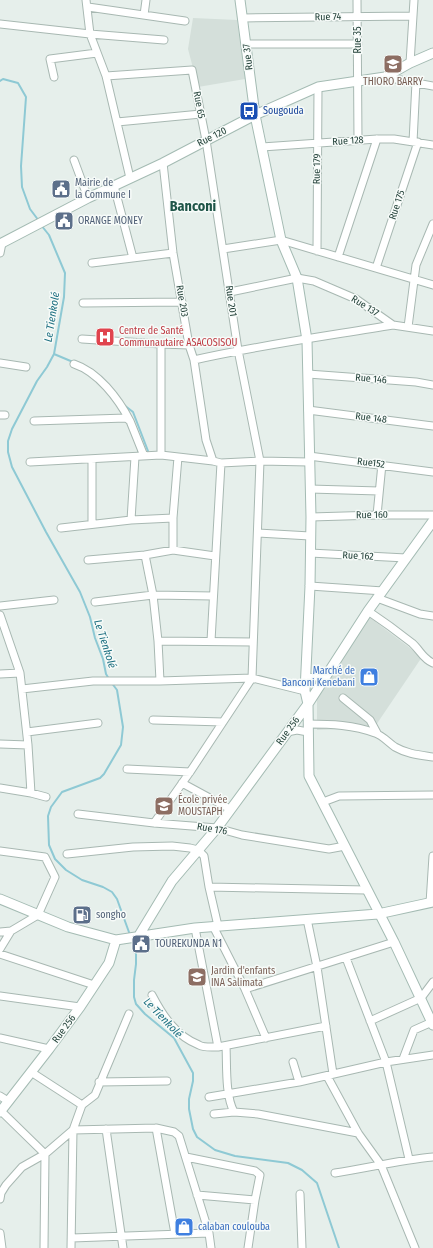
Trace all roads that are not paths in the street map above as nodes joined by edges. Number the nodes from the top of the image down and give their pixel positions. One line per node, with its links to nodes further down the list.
1 (146, 0): 6 (street)
2 (240, 0): 9 (main road, Rue 37)
3 (357, 0): 8 (street, Rue 35)
4 (414, 0): 7 (street)
5 (87, 3): 6 (street); 12 (street)
6 (144, 15): 10 (street)
7 (413, 16): 8 (street, Rue 74); 18 (street)
8 (358, 17): 9 (street, Rue 74); 15 (street, Rue 35)
9 (243, 18): 14 (main road, Rue 37)
10 (185, 22)
11 (0, 24): 12 (street)
12 (90, 34): 13 (street); 16 (street)
13 (164, 40)
14 (247, 44): 15 (street); 27 (main road, Rue 37)
15 (358, 44): 22 (street, Rue 35)
16 (97, 53): 19 (street); 20 (street)
17 (433, 53): 18 (main road, Rue 120)
18 (410, 63): 21 (main road, Rue 120)
19 (106, 76): 26 (street, Rue 65); 28 (street)
20 (54, 77)
21 (385, 77): 22 (main road, Rue 120); 23 (street)
22 (357, 80): 25 (main road, Rue 120); 31 (street, Rue 35)
23 (416, 82): 24 (street); 32 (street, Rue 175)
24 (433, 86)
25 (318, 87): 27 (main road, Rue 120); 33 (street, Rue 179)
26 (201, 114): 28 (street); 30 (street, Rue 65)
27 (255, 115): 30 (main road, Rue 120); 35 (main road, Rue 37)
28 (117, 122): 38 (street)
29 (377, 139): 31 (street, Rue 128); 32 (street, Rue 128); 48 (street)
30 (206, 140): 37 (main road, Rue 120); 44 (street, Rue 201)
31 (358, 140): 33 (street, Rue 128)
32 (415, 142): 34 (street, Rue 128); 51 (street, Rue 175)
33 (318, 143): 35 (street, Rue 128); 45 (street, Rue 179)
34 (433, 145)
35 (262, 147): 42 (main road, Rue 37)
36 (74, 160): 40 (street)
37 (162, 163): 38 (main road, Rue 120); 47 (street, Rue 203)
38 (130, 178): 39 (main road, Rue 120)
39 (114, 186): 40 (main road, Rue 120); 49 (street)
40 (88, 198): 43 (main road, Rue 120)
41 (433, 224): 53 (street)
42 (281, 240): 44 (street); 45 (street); 52 (main road, Rue 37)
43 (1, 244): 46 (street)
44 (223, 249): 55 (street, Rue 201)
45 (316, 251): 48 (street)
46 (0, 253)
47 (172, 254): 49 (street); 56 (street, Rue 203)
48 (338, 257): 51 (street)
49 (134, 258): 50 (street)
50 (92, 263)
51 (376, 268): 53 (street)
52 (297, 278): 55 (street); 58 (street, Rue 137); 62 (main road, Rue 37)
53 (414, 280): 54 (street); 59 (street)
54 (433, 285)
55 (230, 292): 65 (street, Rue 201)
56 (182, 302): 57 (street); 64 (street, Rue 203)
57 (82, 304)
58 (393, 325): 59 (street, Rue 137); 62 (street)
59 (408, 327): 60 (street, Rue 137)
60 (433, 331)
61 (82, 339): 63 (street)
62 (307, 340): 65 (street); 70 (main road, Rue 37)
63 (161, 344): 64 (street); 76 (street)
64 (189, 345): 66 (street, Rue 203)
65 (238, 350): 66 (street); 83 (street, Rue 201)
66 (194, 360): 82 (street, Rue 203)
67 (0, 363): 69 (street)
68 (74, 364): 74 (street)
69 (26, 367)
70 (308, 374): 71 (street, Rue 146); 72 (main road, Rue 37)
71 (433, 385)
72 (308, 410): 75 (street, Rue 148); 80 (main road, Rue 37)
73 (34, 421): 74 (street)
74 (130, 421): 77 (street)
75 (433, 426)
76 (161, 455): 77 (street, Rue152); 79 (street, Rue152)
77 (144, 456): 78 (street, Rue152)
78 (135, 457): 81 (street, Rue152); 94 (street)
79 (178, 457): 82 (street, Rue152); 93 (street)
80 (309, 459): 83 (street, Rue152); 86 (street, Rue152); 88 (main road, Rue 37)
81 (92, 460): 84 (street, Rue152); 96 (street)
82 (213, 461): 85 (street, Rue152)
83 (260, 461): 85 (street, Rue152); 98 (street, Rue 201)
84 (30, 462)
85 (221, 463): 103 (street)
86 (382, 464): 87 (street, Rue152); 89 (street)
87 (433, 472)
88 (310, 488): 89 (street); 92 (main road, Rue 37)
89 (379, 491): 90 (street)
90 (377, 515): 91 (street, Rue 160); 92 (street, Rue 160)
91 (433, 515)
92 (311, 517): 99 (main road, Rue 37)
93 (173, 518): 94 (street); 100 (street)
94 (131, 520): 96 (street)
95 (433, 521): 104 (main road, Rue 256)
96 (92, 524): 97 (street)
97 (61, 528)
98 (258, 533): 99 (street); 119 (street, Rue 201)
99 (310, 536): 101 (main road, Rue 37)
100 (173, 550): 102 (street); 103 (street)
101 (310, 554): 104 (street, Rue 162); 106 (main road, Rue 37)
102 (145, 555): 105 (street); 108 (street)
103 (215, 556): 109 (street)
104 (406, 558): 107 (main road, Rue 256)
105 (88, 560)
106 (310, 586): 107 (street); 125 (main road, Rue 37)
107 (380, 594): 113 (main road, Rue 256); 115 (street)
108 (153, 595): 109 (street); 111 (street); 117 (street)
109 (213, 596): 118 (street)
110 (54, 600): 112 (street)
111 (95, 602)
112 (0, 606)
113 (368, 611): 120 (street); 123 (main road, Rue 256)
114 (0, 615): 116 (street)
115 (433, 616)
116 (3, 633): 121 (street)
117 (158, 641): 118 (street); 126 (street)
118 (212, 641): 119 (street)
119 (253, 642): 124 (street, Rue 201)
120 (433, 663)
121 (20, 673): 122 (street); 127 (street)
122 (0, 674)
123 (326, 676): 125 (street); 130 (main road, Rue 256)
124 (252, 678): 126 (street); 128 (street); 132 (street)
125 (306, 678): 128 (main road, Rue 37)
126 (160, 681): 127 (street)
127 (22, 689): 135 (street)
128 (305, 691): 130 (main road, Rue 37)
129 (343, 698): 137 (street)
130 (308, 704): 134 (main road, Rue 37); 136 (main road, Rue 256)
131 (153, 720): 132 (street)
132 (223, 722): 142 (street)
133 (98, 723): 135 (street)
134 (308, 728): 136 (street); 137 (street); 148 (main road, Rue 37)
135 (27, 732): 139 (street)
136 (287, 732): 149 (main road, Rue 256)
137 (377, 733): 140 (street)
138 (0, 744): 139 (street)
139 (28, 745): 145 (street)
140 (433, 757)
141 (127, 769): 142 (street)
142 (190, 772): 143 (street)
143 (182, 783): 149 (street); 151 (street)
144 (0, 788): 145 (street)
145 (31, 793): 147 (street)
146 (433, 795): 148 (street)
147 (46, 797)
148 (322, 802): 153 (main road, Rue 37)
149 (230, 809): 152 (main road, Rue 256)
150 (78, 814): 151 (street, Rue 176)
151 (154, 823): 152 (street, Rue 176)
152 (217, 828): 153 (street, Rue 176); 154 (main road, Rue 256)
153 (345, 846): 159 (main road, Rue 37)
154 (198, 850): 156 (street); 158 (street); 169 (main road, Rue 256)
155 (0, 851): 163 (street)
156 (67, 854)
157 (433, 856): 161 (street)
158 (209, 888): 159 (street); 165 (street)
159 (366, 890): 162 (main road, Rue 37)
160 (0, 899): 163 (main road)
161 (432, 902): 162 (main road)
162 (378, 914): 164 (main road); 171 (main road, Rue 37)
163 (38, 915): 167 (street); 170 (main road)
164 (307, 919): 165 (main road); 175 (street)
165 (216, 926): 166 (main road); 178 (street)
166 (195, 928): 169 (main road); 190 (street)
167 (11, 931): 168 (street); 172 (street)
168 (0, 932)
169 (138, 937): 170 (main road)
170 (116, 940): 177 (main road, Rue 256)
171 (394, 942): 174 (street); 181 (main road, Rue 37)
172 (0, 950)
173 (0, 954): 177 (street)
174 (346, 958): 175 (street); 184 (street)
175 (317, 967): 178 (street); 186 (street)
176 (433, 982): 181 (street)
177 (94, 985): 182 (main road, Rue 256)
178 (246, 989): 188 (street)
179 (152, 995): 190 (street)
180 (0, 996): 182 (street)
181 (421, 998): 184 (street); 185 (main road, Rue 37)
182 (80, 1007): 191 (main road, Rue 256)
183 (129, 1014): 199 (street)
184 (370, 1021): 195 (street)
185 (432, 1023): 193 (street)
186 (326, 1026): 188 (street); 197 (street)
187 (0, 1038): 191 (street)
188 (266, 1038): 189 (street)
189 (226, 1046): 190 (street); 201 (street)
190 (218, 1047)
191 (49, 1049): 196 (main road, Rue 256)
192 (433, 1055): 193 (street)
193 (403, 1059): 195 (street)
194 (293, 1062): 200 (street)
195 (386, 1062): 197 (street); 216 (street)
196 (31, 1072): 204 (main road, Rue 256); 205 (street)
197 (330, 1075): 200 (street); 212 (street)
198 (167, 1081): 199 (street)
199 (99, 1082): 205 (street)
200 (299, 1082): 201 (street)
201 (229, 1094): 203 (street); 207 (street)
202 (0, 1096): 204 (street)
203 (209, 1097)
204 (8, 1101): 206 (main road, Rue 256)
205 (82, 1105): 211 (street)
206 (0, 1111): 213 (street)
207 (234, 1112): 208 (street); 212 (street)
208 (214, 1114)
209 (156, 1128): 210 (street); 214 (street); 226 (street)
210 (106, 1129): 211 (street); 227 (street)
211 (73, 1130): 213 (street); 228 (street)
212 (358, 1133): 217 (street)
213 (45, 1154): 219 (street); 230 (street)
214 (186, 1157): 221 (street); 223 (street)
215 (433, 1157): 216 (street)
216 (409, 1159): 217 (street)
217 (381, 1165): 218 (street); 236 (street)
218 (335, 1173)
219 (3, 1182): 222 (street)
220 (300, 1194): 235 (street)
221 (197, 1195): 223 (street); 224 (street)
222 (0, 1199)
223 (255, 1200): 234 (street)
224 (209, 1232): 226 (street); 233 (street)
225 (0, 1233): 229 (street)
226 (175, 1234): 227 (street)
227 (121, 1236): 228 (street); 232 (street)
228 (72, 1238): 231 (street)
229 (2, 1248)
230 (44, 1248)
231 (71, 1248)
232 (123, 1248)
233 (211, 1248)
234 (248, 1248)
235 (302, 1248)
236 (415, 1248)

